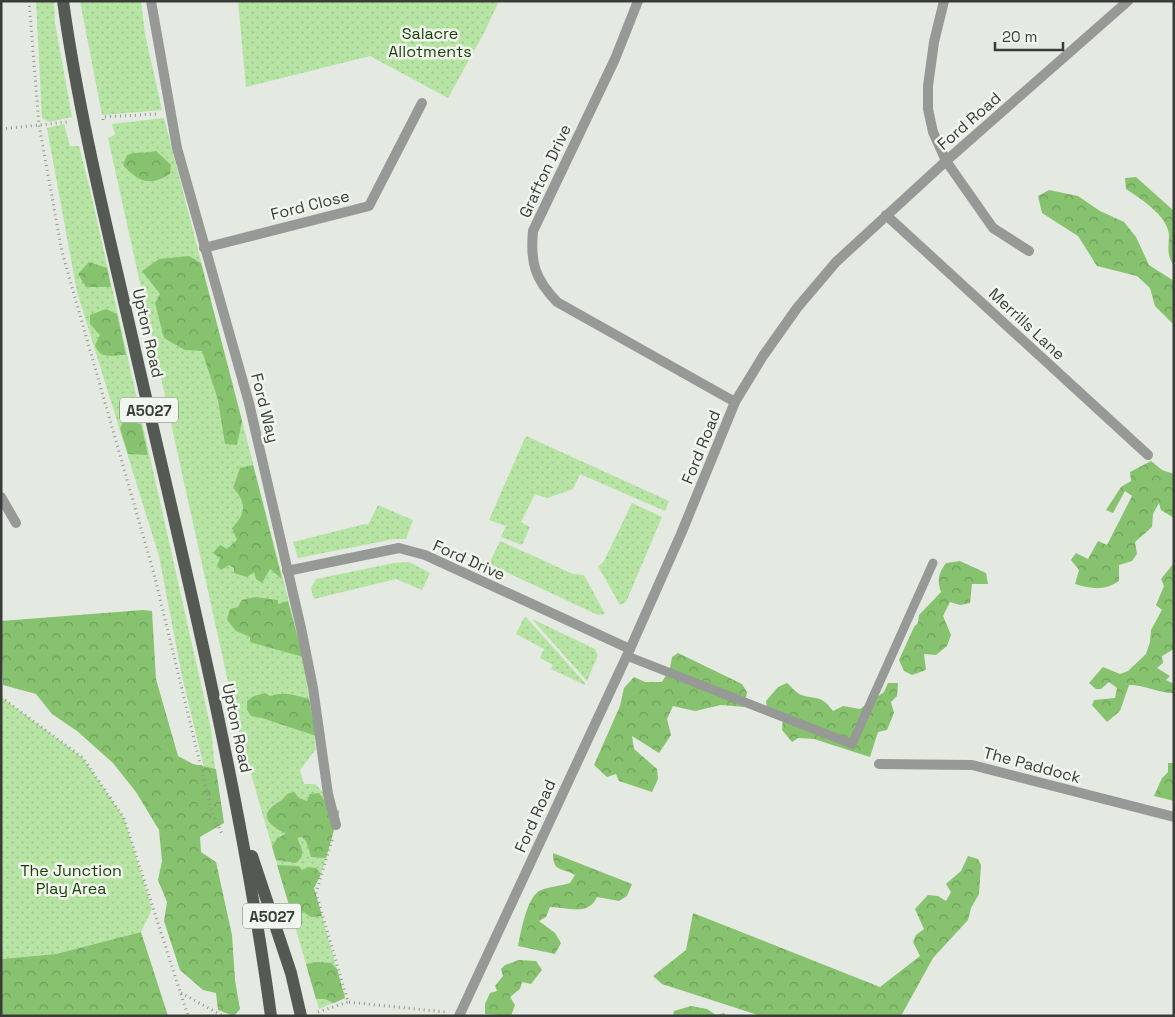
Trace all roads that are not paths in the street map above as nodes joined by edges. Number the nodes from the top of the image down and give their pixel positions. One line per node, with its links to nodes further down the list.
1 (63, 1): 20 (main road, Upton Road / A5027)
2 (152, 1): 9 (street, Ford Way)
3 (638, 1): 11 (street, Grafton Drive)
4 (944, 1): 7 (street)
5 (1128, 1): 7 (street, Ford Road)
6 (422, 103): 9 (street, Ford Close)
7 (946, 161): 8 (street, Ford Road); 10 (street)
8 (886, 214): 11 (street, Ford Road); 12 (street, Merrills Lane)
9 (204, 248): 16 (street, Ford Way)
10 (1029, 251)
11 (735, 402): 17 (street, Ford Road)
12 (1148, 455)
13 (3, 502): 14 (street)
14 (16, 523)
15 (933, 563): 17 (lane)
16 (287, 571): 17 (street, Ford Drive); 21 (street, Ford Way)
17 (628, 652): 22 (street, Ford Road)
18 (879, 764): 19 (street, The Paddock)
19 (1174, 817)
20 (240, 818): 23 (main road, Upton Road / A5027); 24 (main road, Upton Road / A5027)
21 (336, 825)
22 (460, 1015)
23 (271, 1016)
24 (301, 1016)

